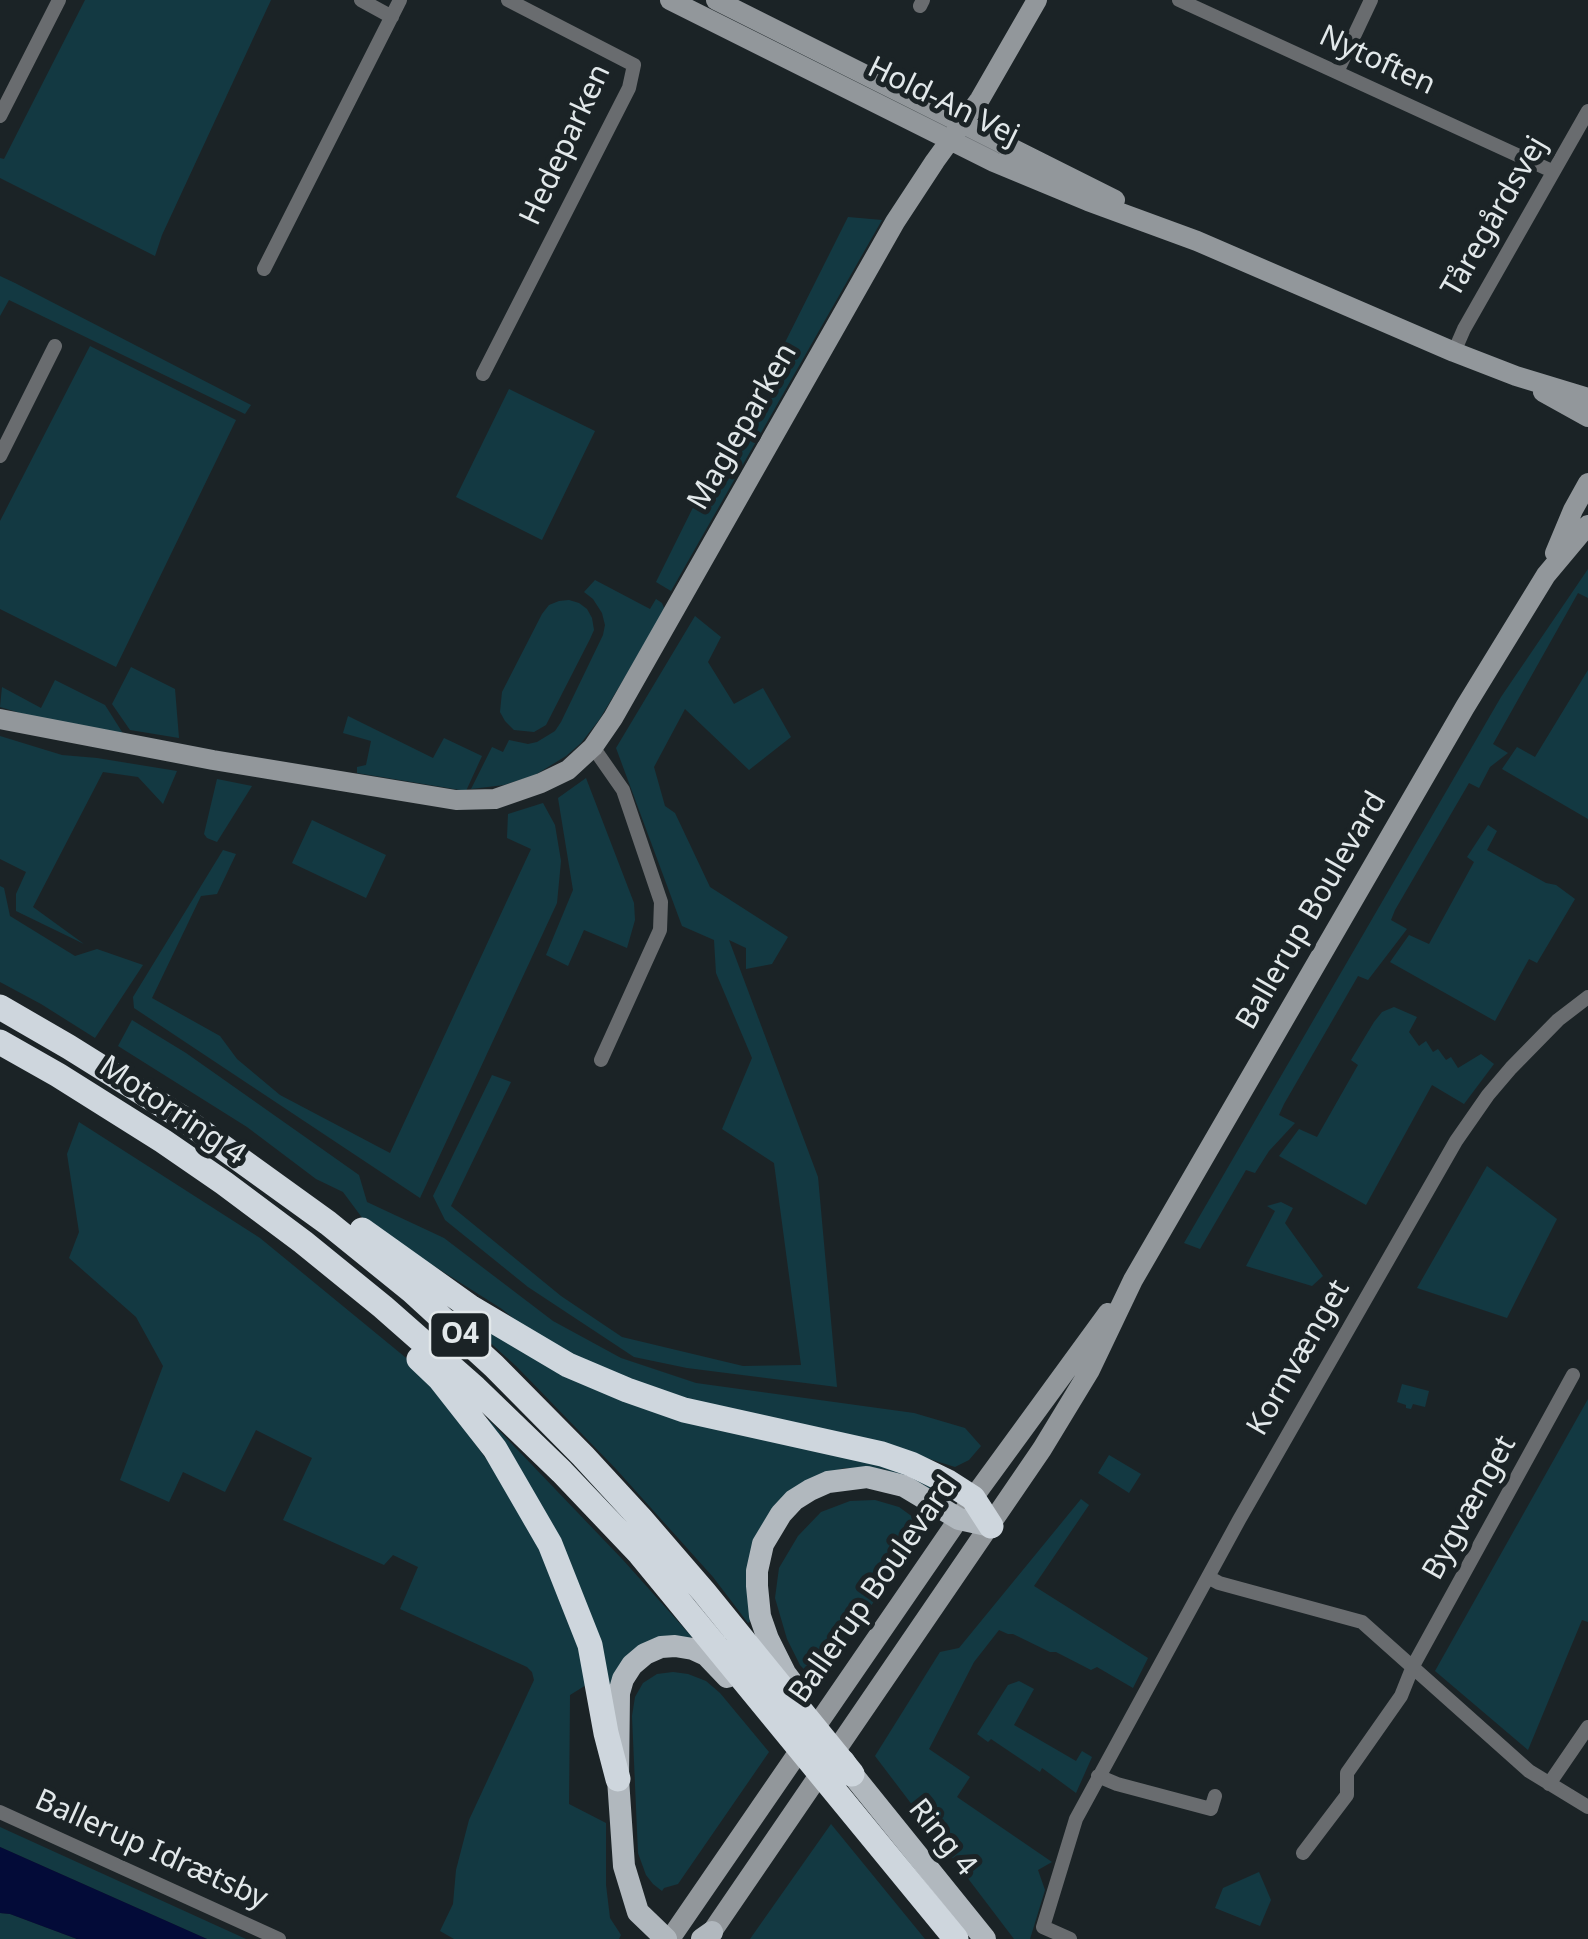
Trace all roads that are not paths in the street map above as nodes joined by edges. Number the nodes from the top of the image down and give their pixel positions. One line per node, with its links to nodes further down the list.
1 (59, 0): 13 (street)
2 (361, 0): 10 (street)
3 (400, 0): 10 (street)
4 (508, 0): 19 (street, Hedeparken)
5 (670, 0): 14 (street, Hold-An Vej)
6 (716, 0): 14 (street, Hold-An Vej)
7 (1037, 0): 14 (street, Magleparken)
8 (1179, 0): 11 (street, Nytoften)
9 (1371, 0): 11 (street)
10 (392, 16): 16 (street)
11 (1337, 72): 15 (street, Nytoften)
12 (1588, 112): 15 (street, Tåregårdsvej)
13 (0, 116)
14 (956, 132): 18 (street, Hold-An Vej); 28 (street, Magleparken)
15 (1552, 171): 18 (street, Tåregårdsvej)
16 (264, 269)
17 (55, 346): 23 (street)
18 (1454, 352): 20 (street, Hold-An Vej)
19 (483, 374)
20 (1516, 376): 21 (street, Hold-An Vej); 22 (street, Hold-An Vej)
21 (1588, 398)
22 (1588, 417)
23 (0, 456)
24 (1588, 483): 26 (street, Ballerup Boulevard)
25 (1588, 525): 26 (street, Ballerup Boulevard)
26 (1546, 575): 35 (street, Ballerup Boulevard)
27 (0, 719): 28 (street, Magleparken)
28 (593, 747): 32 (street)
29 (1588, 996): 39 (street, Kornvænget)
30 (0, 1007): 33 (highway, Motorring 4 / O4)
31 (0, 1042): 34 (highway, Motorring 4 / O4)
32 (601, 1060)
33 (181, 1116): 37 (highway); 41 (highway, O4)
34 (303, 1242): 41 (highway, O4); 44 (highway)
35 (1133, 1280): 37 (street, Ballerup Boulevard); 38 (street, Ballerup Boulevard)
36 (1573, 1375): 40 (street, Bygvænget)
37 (966, 1508): 38 (highway); 41 (main road); 51 (street, Ballerup Boulevard)
38 (991, 1526): 52 (street, Ballerup Boulevard)
39 (1208, 1577): 40 (street); 43 (street, Kornvænget)
40 (1413, 1666): 45 (street); 50 (street, Bygvænget)
41 (784, 1709): 44 (main road); 46 (highway, O4); 46 (main road, Ring 4)
42 (1588, 1727): 45 (street)
43 (1098, 1776): 47 (street); 56 (street, Kornvænget)
44 (618, 1778): 51 (main road)
45 (1549, 1784): 48 (street)
46 (849, 1793): 54 (highway, O4); 55 (main road, Ring 4 / O4)
47 (1216, 1796)
48 (1588, 1807)
49 (0, 1812): 53 (street, Ballerup Idrætsby)
50 (1303, 1852)
51 (673, 1937)
52 (707, 1937)
53 (279, 1939)
54 (952, 1939)
55 (985, 1939)
56 (1070, 1939)

